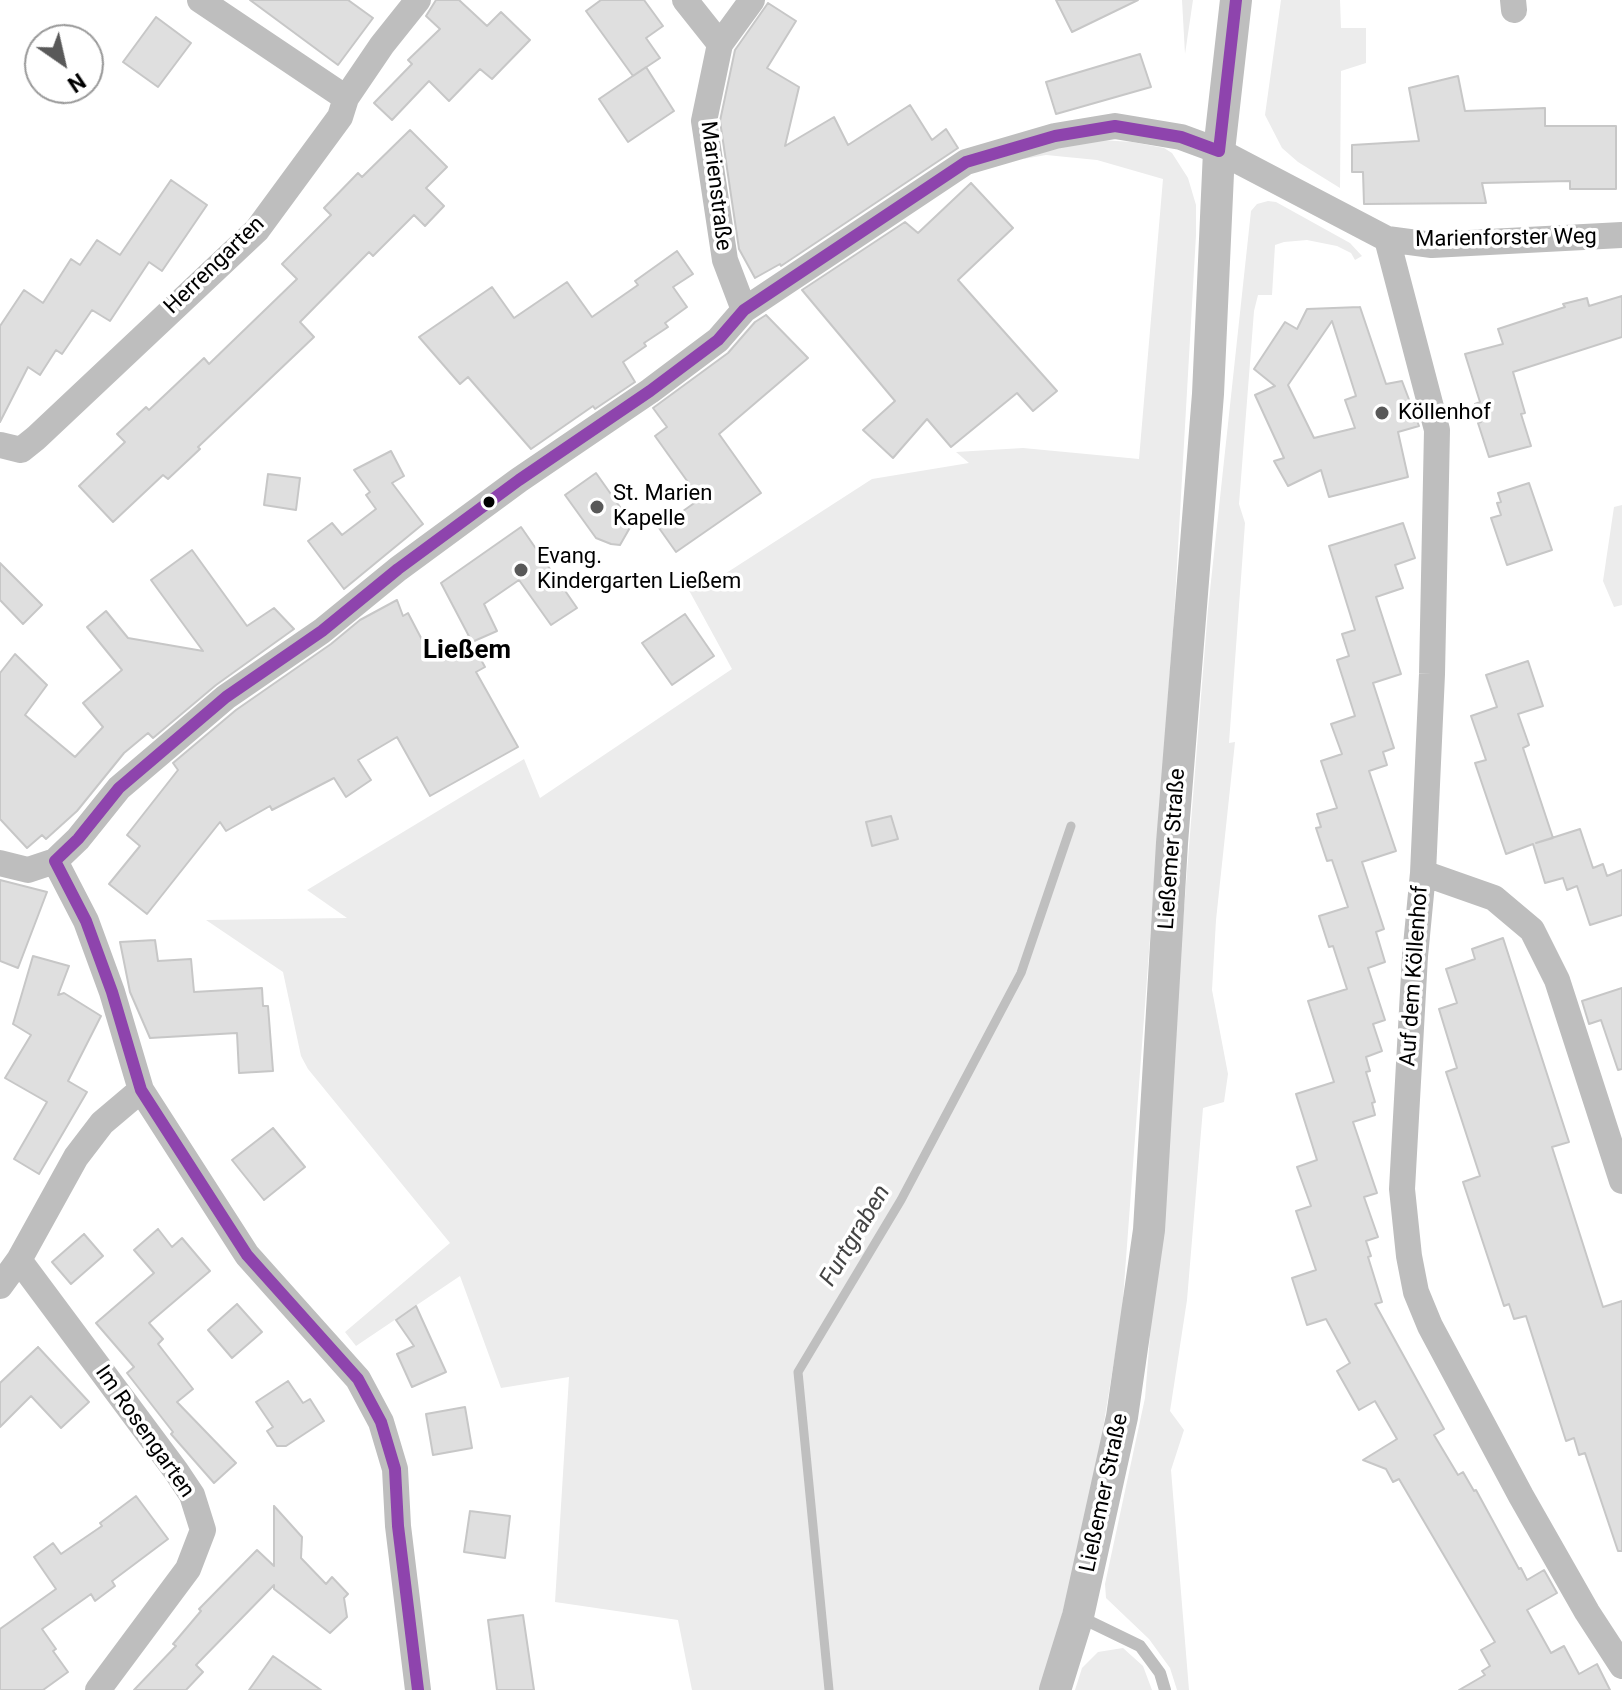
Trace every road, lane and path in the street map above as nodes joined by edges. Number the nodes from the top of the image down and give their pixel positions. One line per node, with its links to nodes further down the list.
1 (200, 0): 7 (street)
2 (418, 0): 7 (street, Herrengarten)
3 (685, 0): 6 (street)
4 (752, 0): 6 (street, Marienstraße)
5 (1236, 0): 8 (street, Ließemer Straße)
6 (720, 44): 11 (street, Marienstraße)
7 (346, 98): 12 (street, Herrengarten)
8 (1219, 151): 10 (street, Marienforster Weg); 11 (street, Marienforster Weg); 20 (street, Ließemer Straße)
9 (1622, 235): 10 (street, Marienforster Weg)
10 (1387, 239): 15 (street, Auf dem Köllenhof)
11 (744, 310): 13 (street)
12 (0, 445)
13 (55, 861): 14 (street); 16 (street)
14 (0, 863)
15 (1423, 873): 17 (street); 21 (street, Auf dem Köllenhof)
16 (141, 1090): 18 (street); 23 (street)
17 (1622, 1181)
18 (19, 1260): 19 (street); 22 (street, Im Rosengarten)
19 (0, 1286)
20 (1078, 1616): 24 (street, Ließemer Straße); 25 (lane)
21 (1622, 1666)
22 (98, 1690)
23 (418, 1690)
24 (1055, 1690)
25 (1165, 1690)

